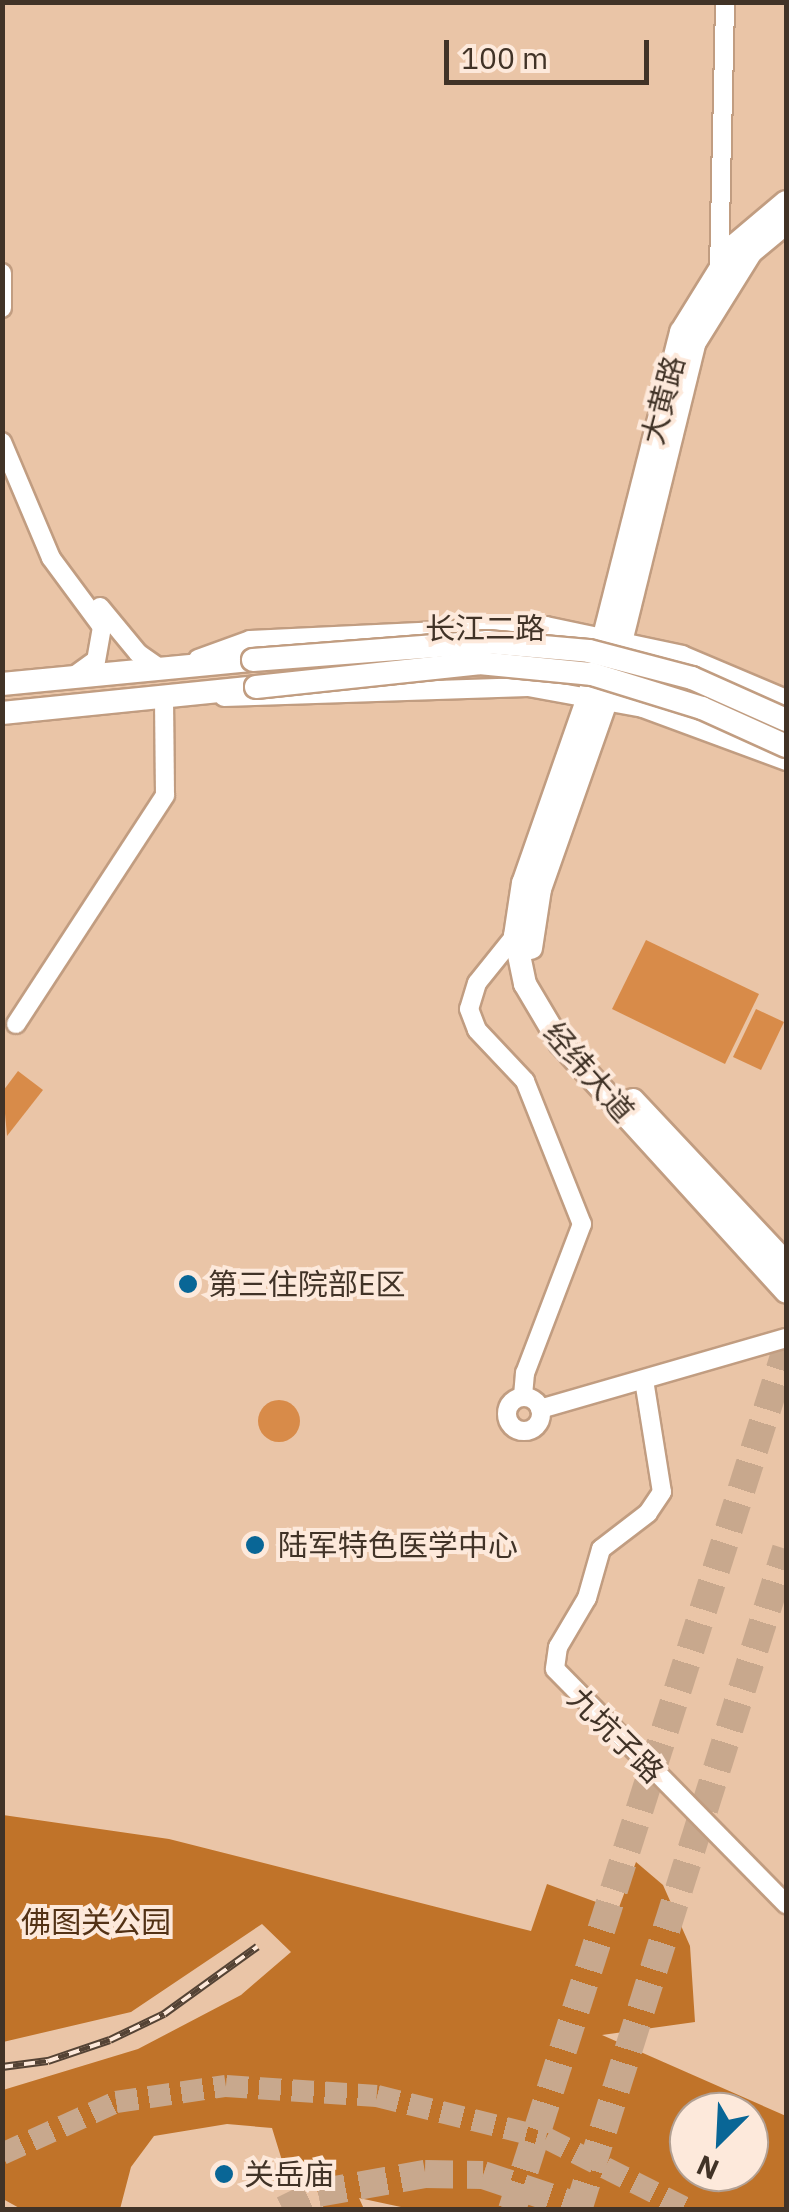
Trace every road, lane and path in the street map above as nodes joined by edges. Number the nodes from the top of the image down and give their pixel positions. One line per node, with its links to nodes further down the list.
1 (725, 2): 5 (street)
2 (786, 202): 5 (main road, 大黄路)
3 (786, 223): 5 (main road, 大黄路)
4 (2, 272): 6 (street)
5 (724, 274): 10 (main road, 大黄路)
6 (2, 308)
7 (2, 442): 8 (street)
8 (38, 527): 11 (street); 12 (street)
9 (546, 626): 10 (street, 长江二路); 11 (street, 长江二路); 14 (street)
10 (613, 635): 16 (main road, 经纬大道); 17 (street, 长江二路)
11 (169, 668): 12 (main road, 长江二路); 19 (main road, 长江二路, bridge)
12 (72, 678): 13 (main road, 长江二路)
13 (2, 684)
14 (528, 687): 15 (street, 长江二路); 16 (street, 长江二路)
15 (174, 694): 18 (main road, 长江二路); 20 (main road, 长江二路, bridge); 24 (street)
16 (598, 697): 21 (street, 长江二路); 22 (main road, 经纬大道); 23 (main road, 经纬大道)
17 (786, 699)
18 (2, 713)
19 (786, 720)
20 (786, 746)
21 (786, 761)
22 (534, 911): 23 (street); 25 (main road, 经纬大道)
23 (516, 936): 26 (main road, 经纬大道); 29 (street)
24 (16, 1024)
25 (786, 1263)
26 (786, 1291)
27 (786, 1338): 28 (street)
28 (644, 1380): 30 (street); 31 (street, 九坑子路)
29 (523, 1397): 30 (street); 30 (street)
30 (540, 1409)
31 (786, 1904)

